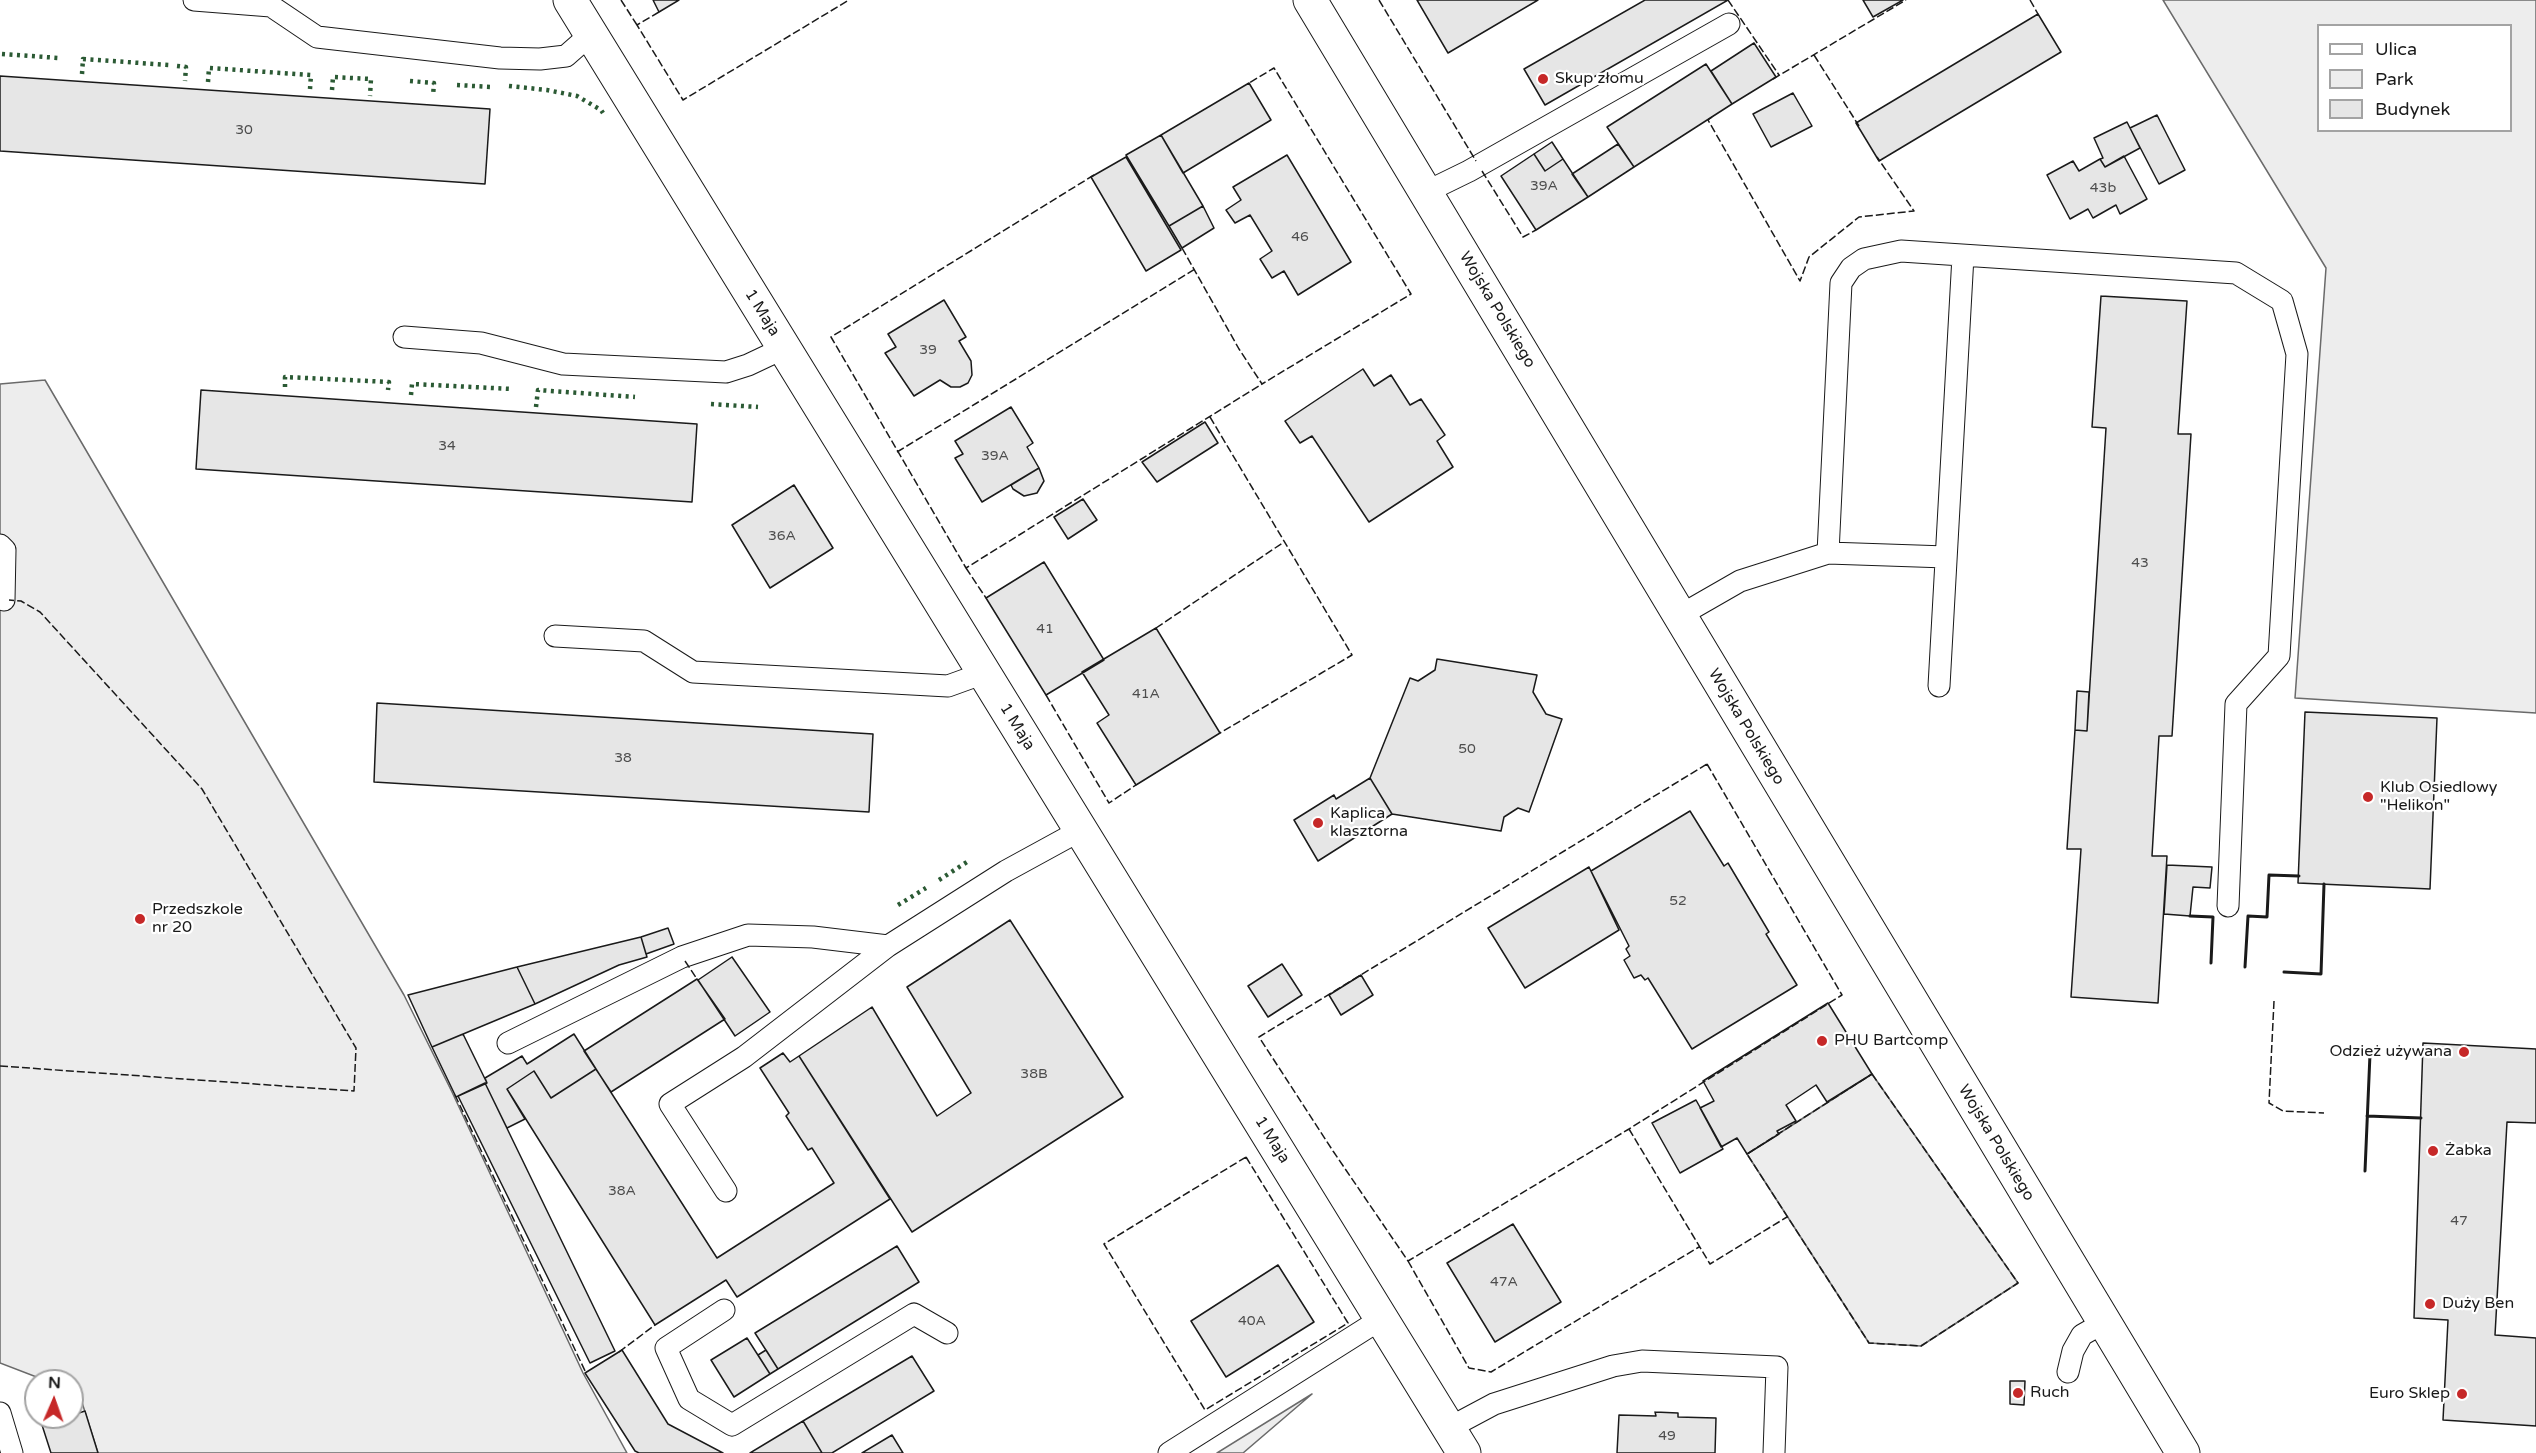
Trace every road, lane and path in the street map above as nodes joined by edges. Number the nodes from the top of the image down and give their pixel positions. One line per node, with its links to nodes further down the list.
1 (194, 0): 5 (lane)
2 (570, 0): 5 (street, 1 Maja)
3 (1310, 0): 6 (street, Wojska Polskiego)
4 (1729, 24): 6 (lane)
5 (591, 34): 9 (street, 1 Maja)
6 (1426, 192): 14 (street, Wojska Polskiego)
7 (1963, 256): 11 (lane); 12 (lane); 19 (lane)
8 (404, 337): 9 (lane)
9 (784, 348): 16 (street, 1 Maja)
10 (0, 545): 13 (lane)
11 (1828, 553): 12 (lane); 14 (lane)
12 (1946, 557): 17 (lane)
13 (4, 600)
14 (1679, 616): 25 (street, Wojska Polskiego)
15 (555, 636): 16 (lane)
16 (984, 673): 18 (street, 1 Maja)
17 (1939, 686)
18 (1081, 830): 20 (lane); 24 (street, 1 Maja)
19 (2228, 906)
20 (888, 946): 21 (lane); 22 (lane)
21 (508, 1043)
22 (726, 1191)
23 (724, 1310): 26 (lane)
24 (1381, 1319): 29 (street, 1 Maja); 31 (lane)
25 (2103, 1323): 27 (lane); 33 (street, Wojska Polskiego)
26 (947, 1333)
27 (2068, 1372)
28 (0, 1413): 30 (lane)
29 (1456, 1441): 32 (lane)
30 (12, 1453)
31 (1169, 1453)
32 (1774, 1453)
33 (2183, 1453)

